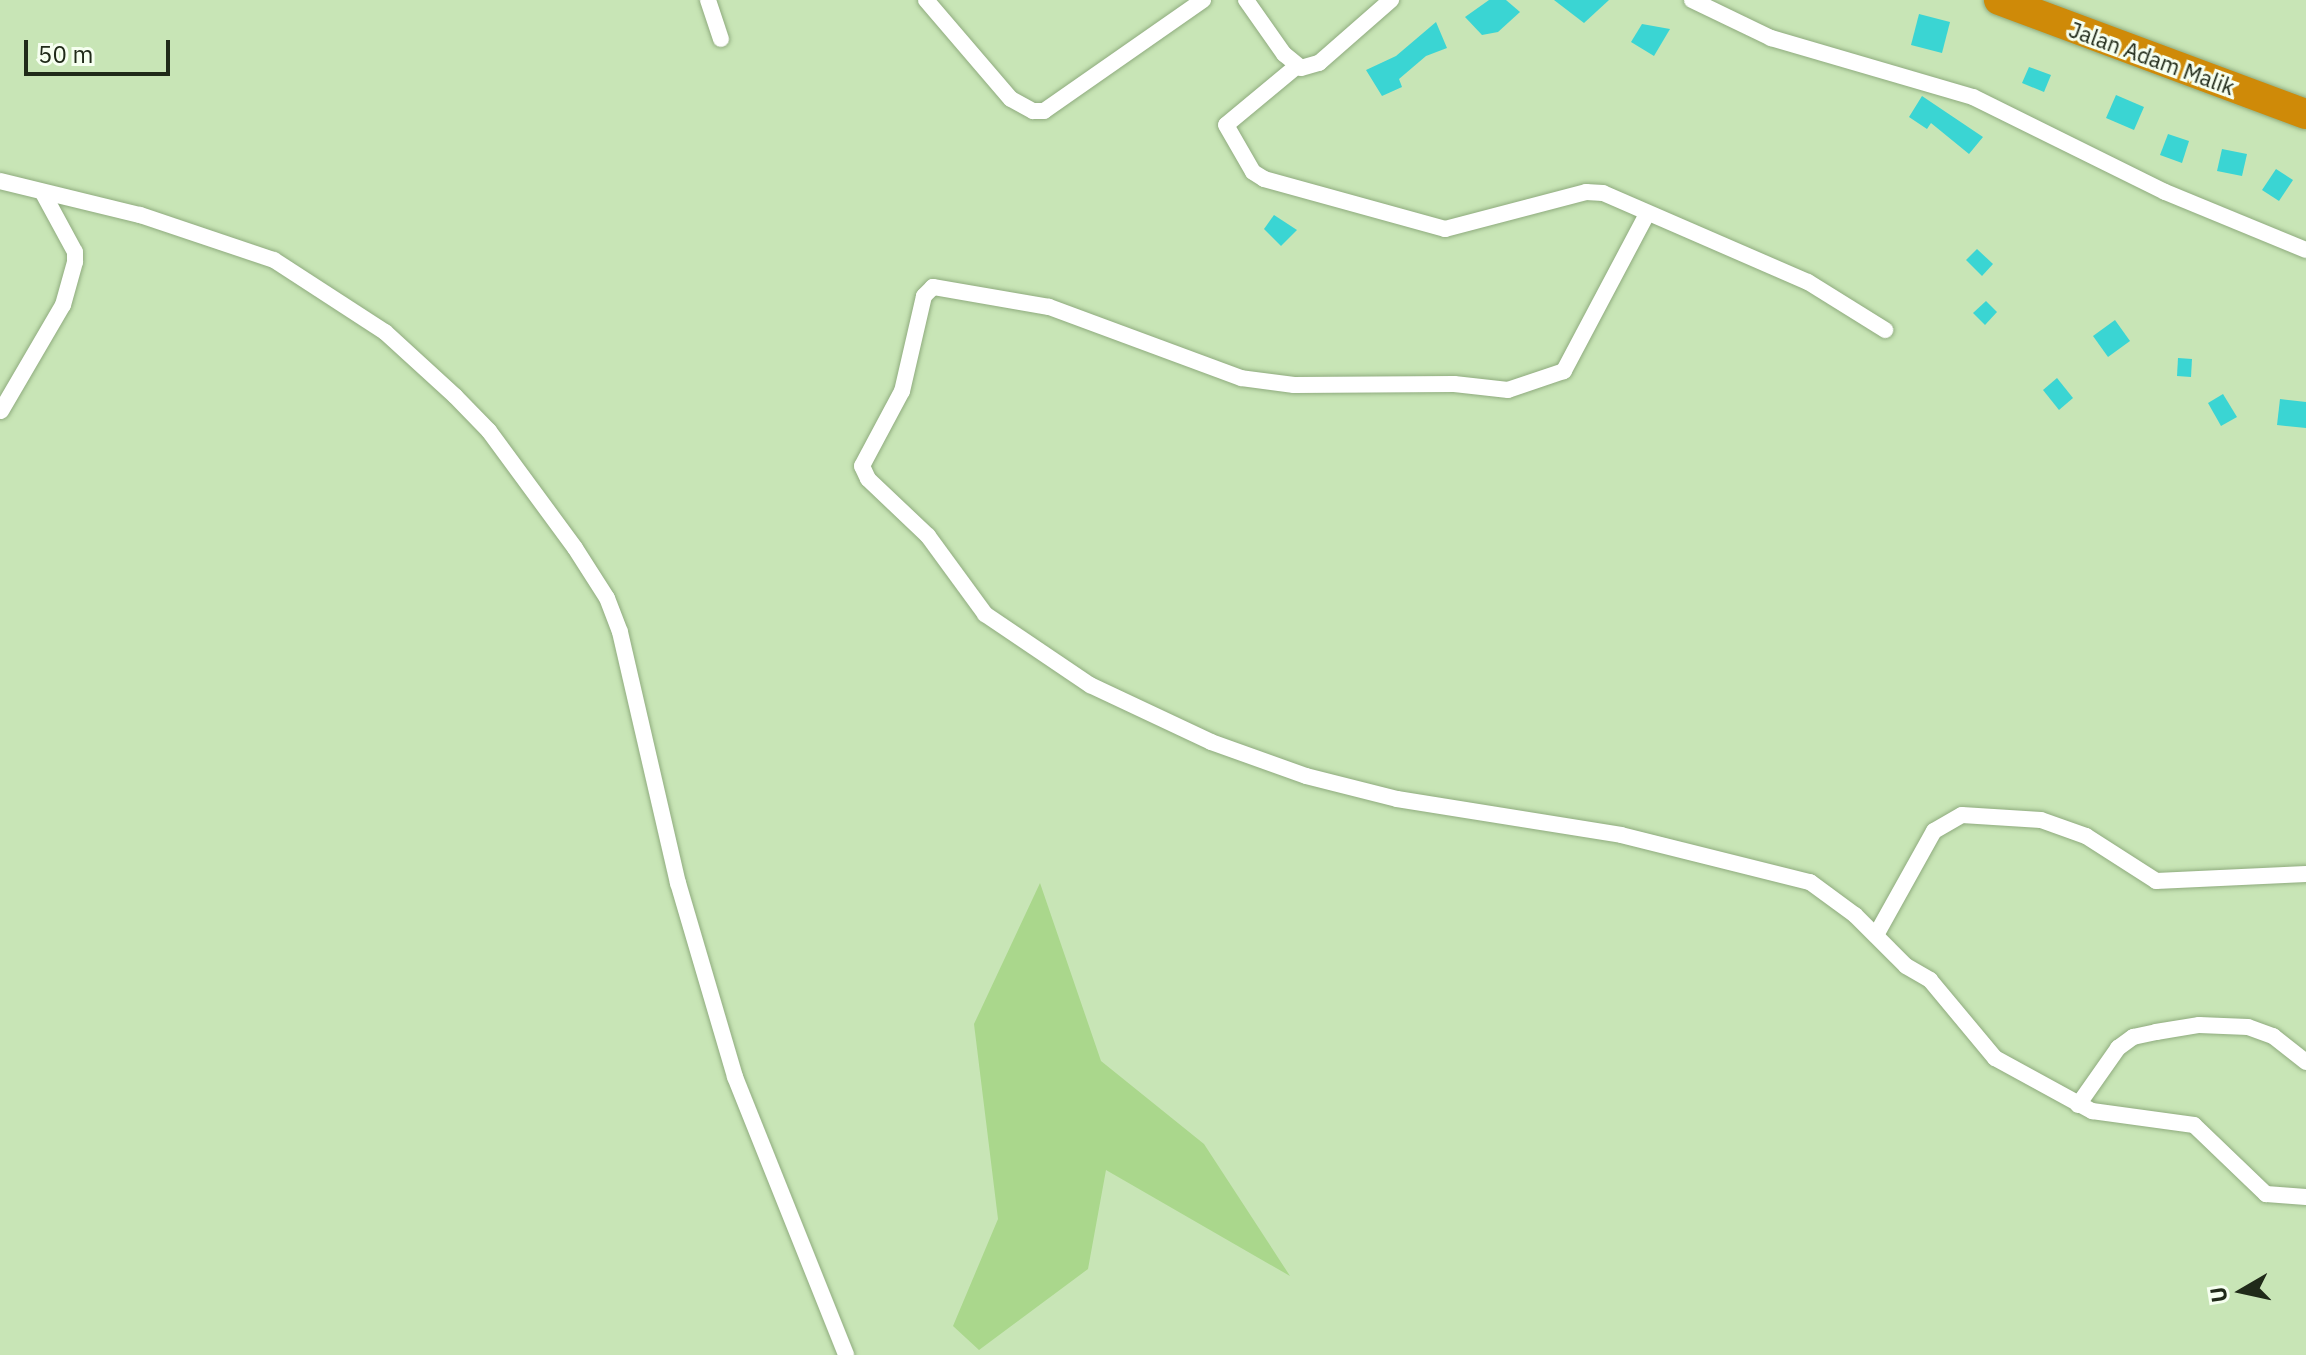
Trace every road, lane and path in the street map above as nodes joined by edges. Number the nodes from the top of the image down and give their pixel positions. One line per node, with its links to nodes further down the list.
1 (708, 0): 8 (street)
2 (926, 0): 3 (street)
3 (1203, 0)
4 (1246, 0): 9 (street)
5 (1391, 0): 9 (street)
6 (1692, 0): 14 (street)
7 (1999, 0): 10 (highway, Jalan Adam Malik)
8 (721, 39)
9 (1297, 66): 13 (street)
10 (2306, 114)
11 (0, 181): 12 (street)
12 (44, 195): 16 (street); 22 (street)
13 (1647, 214): 15 (street); 18 (street)
14 (2306, 250)
15 (1885, 330)
16 (1, 411)
17 (2306, 874): 18 (street)
18 (1876, 935): 20 (street)
19 (2306, 1062): 20 (street)
20 (2078, 1105): 21 (street)
21 (2306, 1197)
22 (846, 1355)

